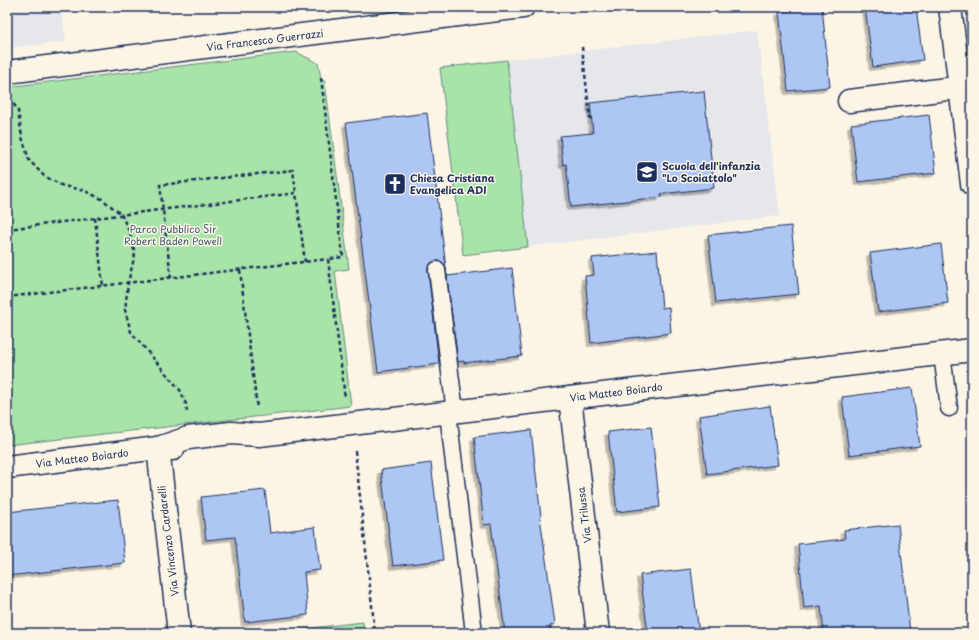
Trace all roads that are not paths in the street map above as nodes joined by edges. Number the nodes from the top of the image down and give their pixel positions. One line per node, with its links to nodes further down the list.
1 (523, 7): 3 (street, Via Francesco Guerrazzi)
2 (950, 7): 4 (street)
3 (7, 72)
4 (966, 87): 5 (street); 6 (street)
5 (849, 101)
6 (972, 184)
7 (437, 270): 12 (lane)
8 (972, 350): 9 (street, Via Matteo Boiardo)
9 (942, 354): 10 (street, Via Matteo Boiardo); 11 (lane)
10 (570, 398): 12 (street, Via Matteo Boiardo); 17 (street, Via Trilussa)
11 (950, 408)
12 (451, 412): 13 (street, Via Matteo Boiardo); 16 (lane)
13 (158, 448): 14 (street, Via Matteo Boiardo); 15 (street, Via Vincenzo Cardarelli)
14 (7, 467)
15 (179, 633)
16 (474, 633)
17 (598, 633)

